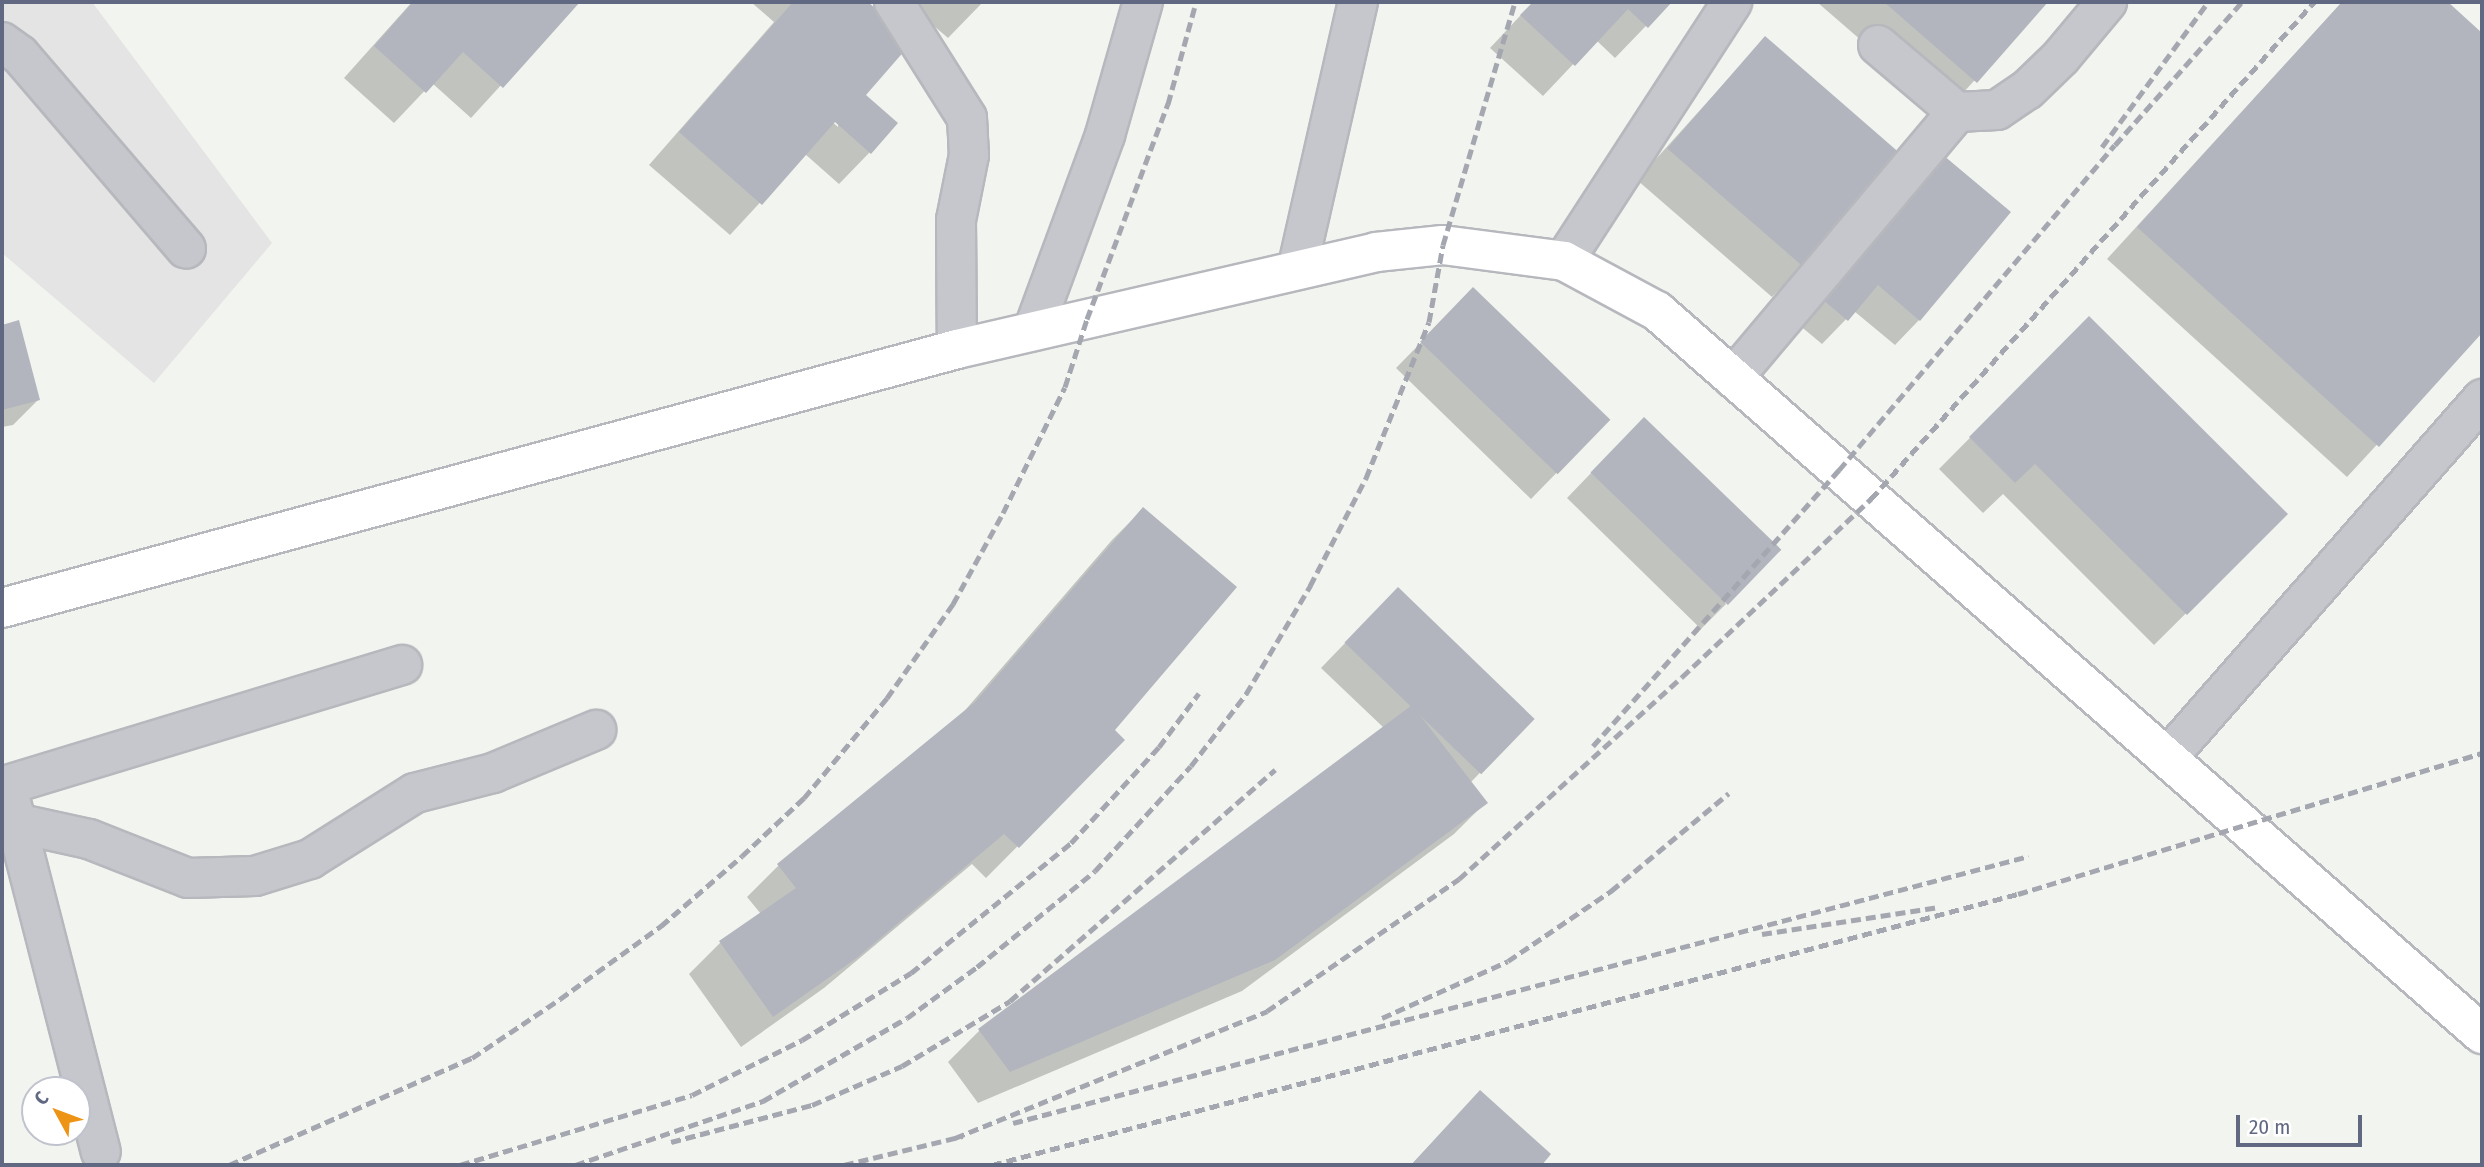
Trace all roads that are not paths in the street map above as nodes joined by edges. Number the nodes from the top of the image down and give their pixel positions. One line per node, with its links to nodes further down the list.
1 (894, 2): 13 (street)
2 (1143, 2): 12 (street)
3 (1358, 2): 11 (street)
4 (1732, 2): 10 (street)
5 (2107, 2): 8 (street)
6 (2, 42): 9 (street)
7 (1878, 45): 8 (street)
8 (1957, 112): 14 (street)
9 (186, 250)
10 (1564, 261): 11 (main road); 14 (main road)
11 (1297, 270): 12 (main road)
12 (1033, 331): 13 (main road)
13 (957, 349): 16 (main road)
14 (1733, 378): 19 (main road)
15 (2482, 399): 19 (street)
16 (2, 608)
17 (402, 665): 20 (street)
18 (596, 730): 21 (street)
19 (2167, 758): 22 (main road)
20 (4, 775): 21 (street)
21 (16, 823): 23 (street)
22 (2482, 1034)
23 (101, 1152)

